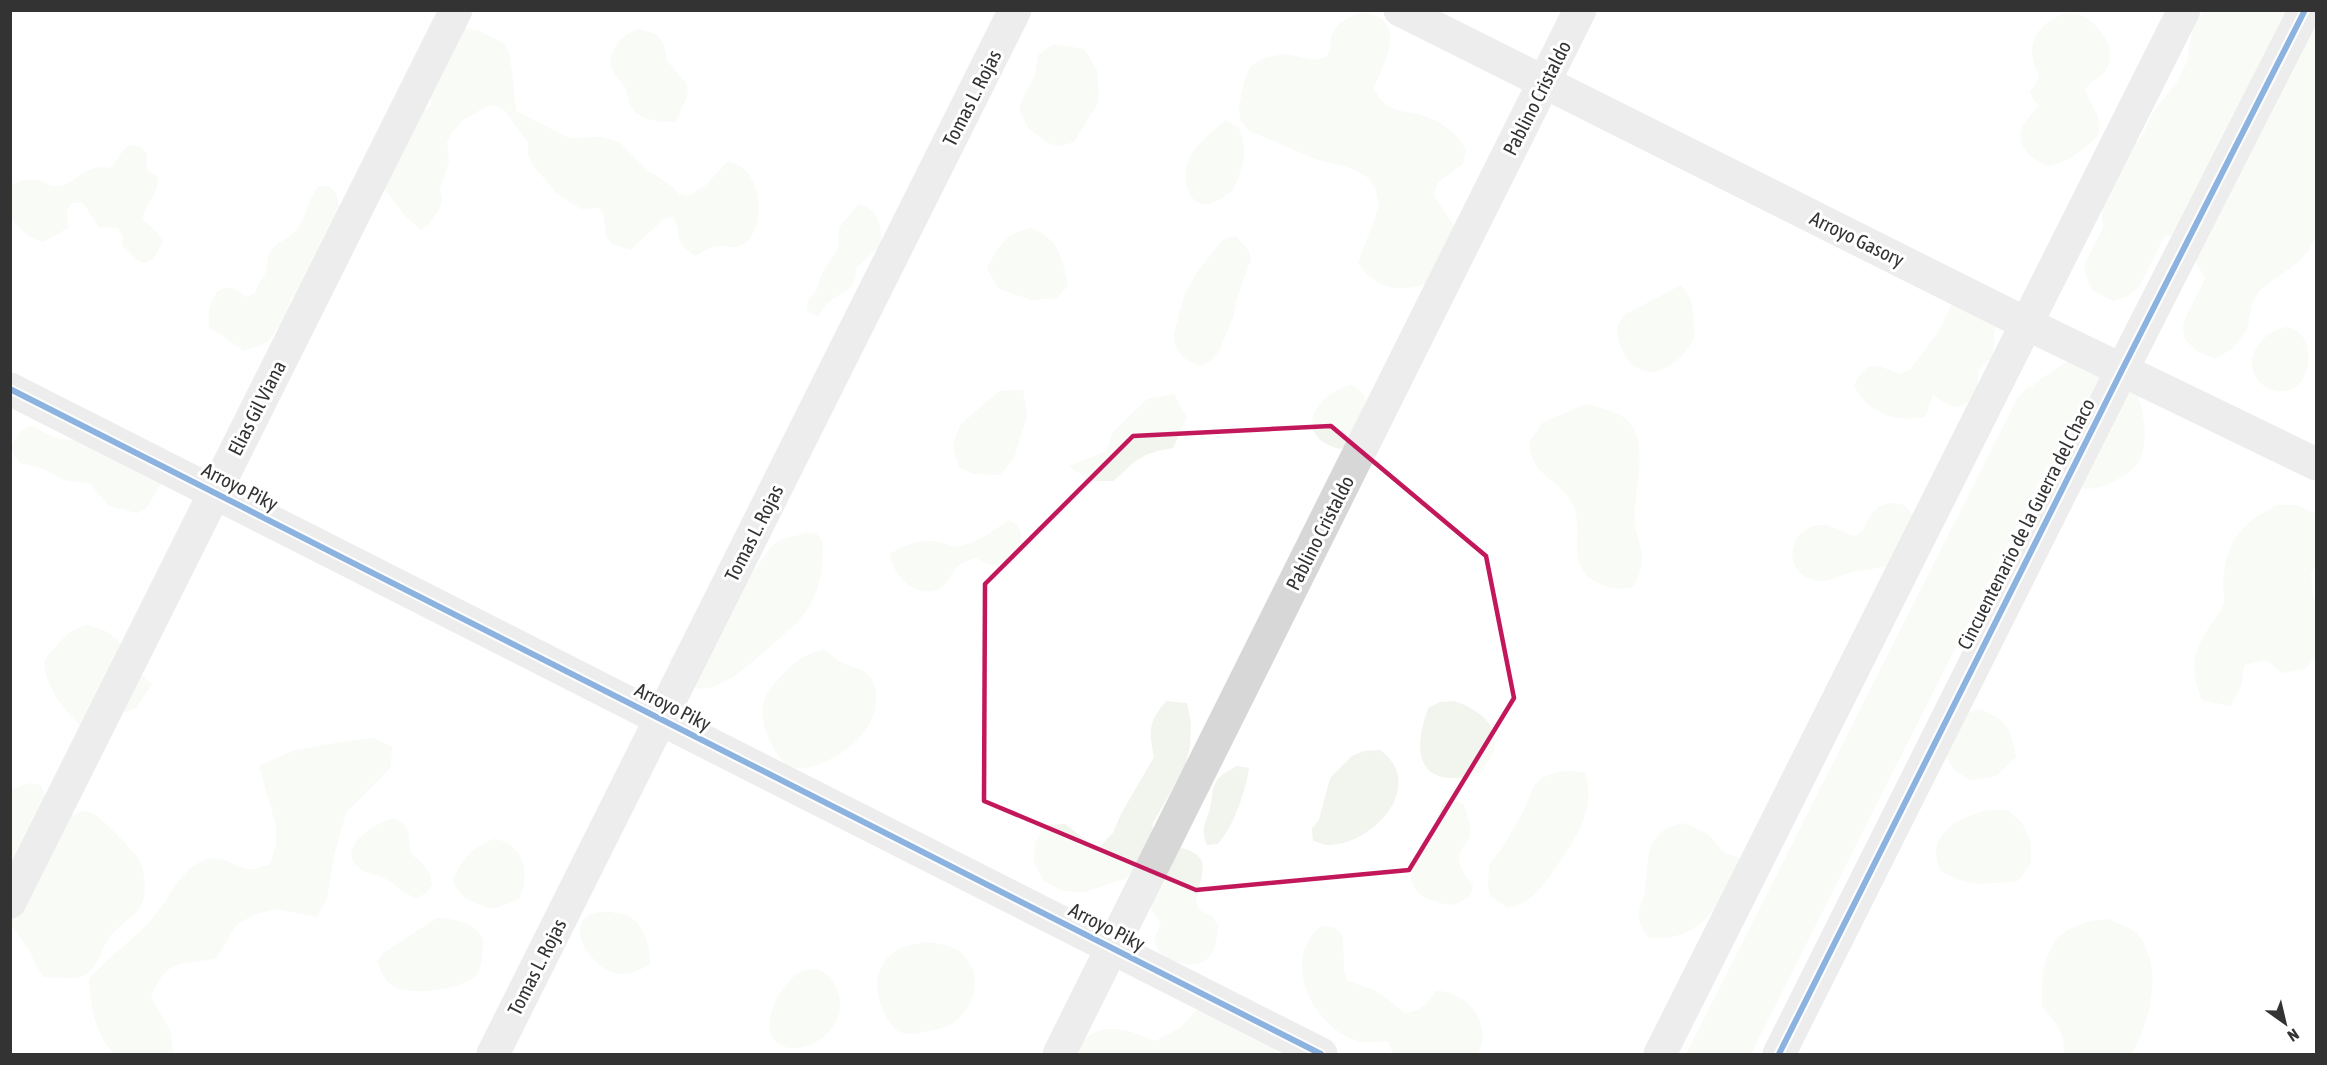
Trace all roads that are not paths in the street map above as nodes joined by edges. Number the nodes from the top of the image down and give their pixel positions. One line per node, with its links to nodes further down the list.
1 (456, 10): 12 (street, Elias Gil Viana)
2 (1015, 10): 13 (street, Tomas L. Rojas)
3 (1400, 10): 7 (street, Arroyo Gasory)
4 (1580, 10): 7 (street, Pablino Cristaldo)
5 (2184, 10): 8 (street)
6 (2305, 10): 9 (street, Cincuentenario de la Guerra del Chaco)
7 (1544, 84): 8 (street, Arroyo Gasory); 15 (street, Pablino Cristaldo)
8 (2027, 324): 9 (street, Arroyo Gasory); 19 (street)
9 (2122, 370): 11 (street, Arroyo Gasory); 20 (street, Cincuentenario de la Guerra del Chaco)
10 (10, 389): 12 (street, Arroyo Piky)
11 (2316, 464)
12 (215, 493): 13 (street, Arroyo Piky); 14 (street, Elias Gil Viana)
13 (661, 720): 15 (street, Arroyo Piky); 16 (street, Tomas L. Rojas)
14 (10, 902)
15 (1112, 948): 17 (street, Pablino Cristaldo); 18 (street, Arroyo Piky)
16 (493, 1054)
17 (1059, 1054)
18 (1321, 1054)
19 (1660, 1054)
20 (1779, 1054)

